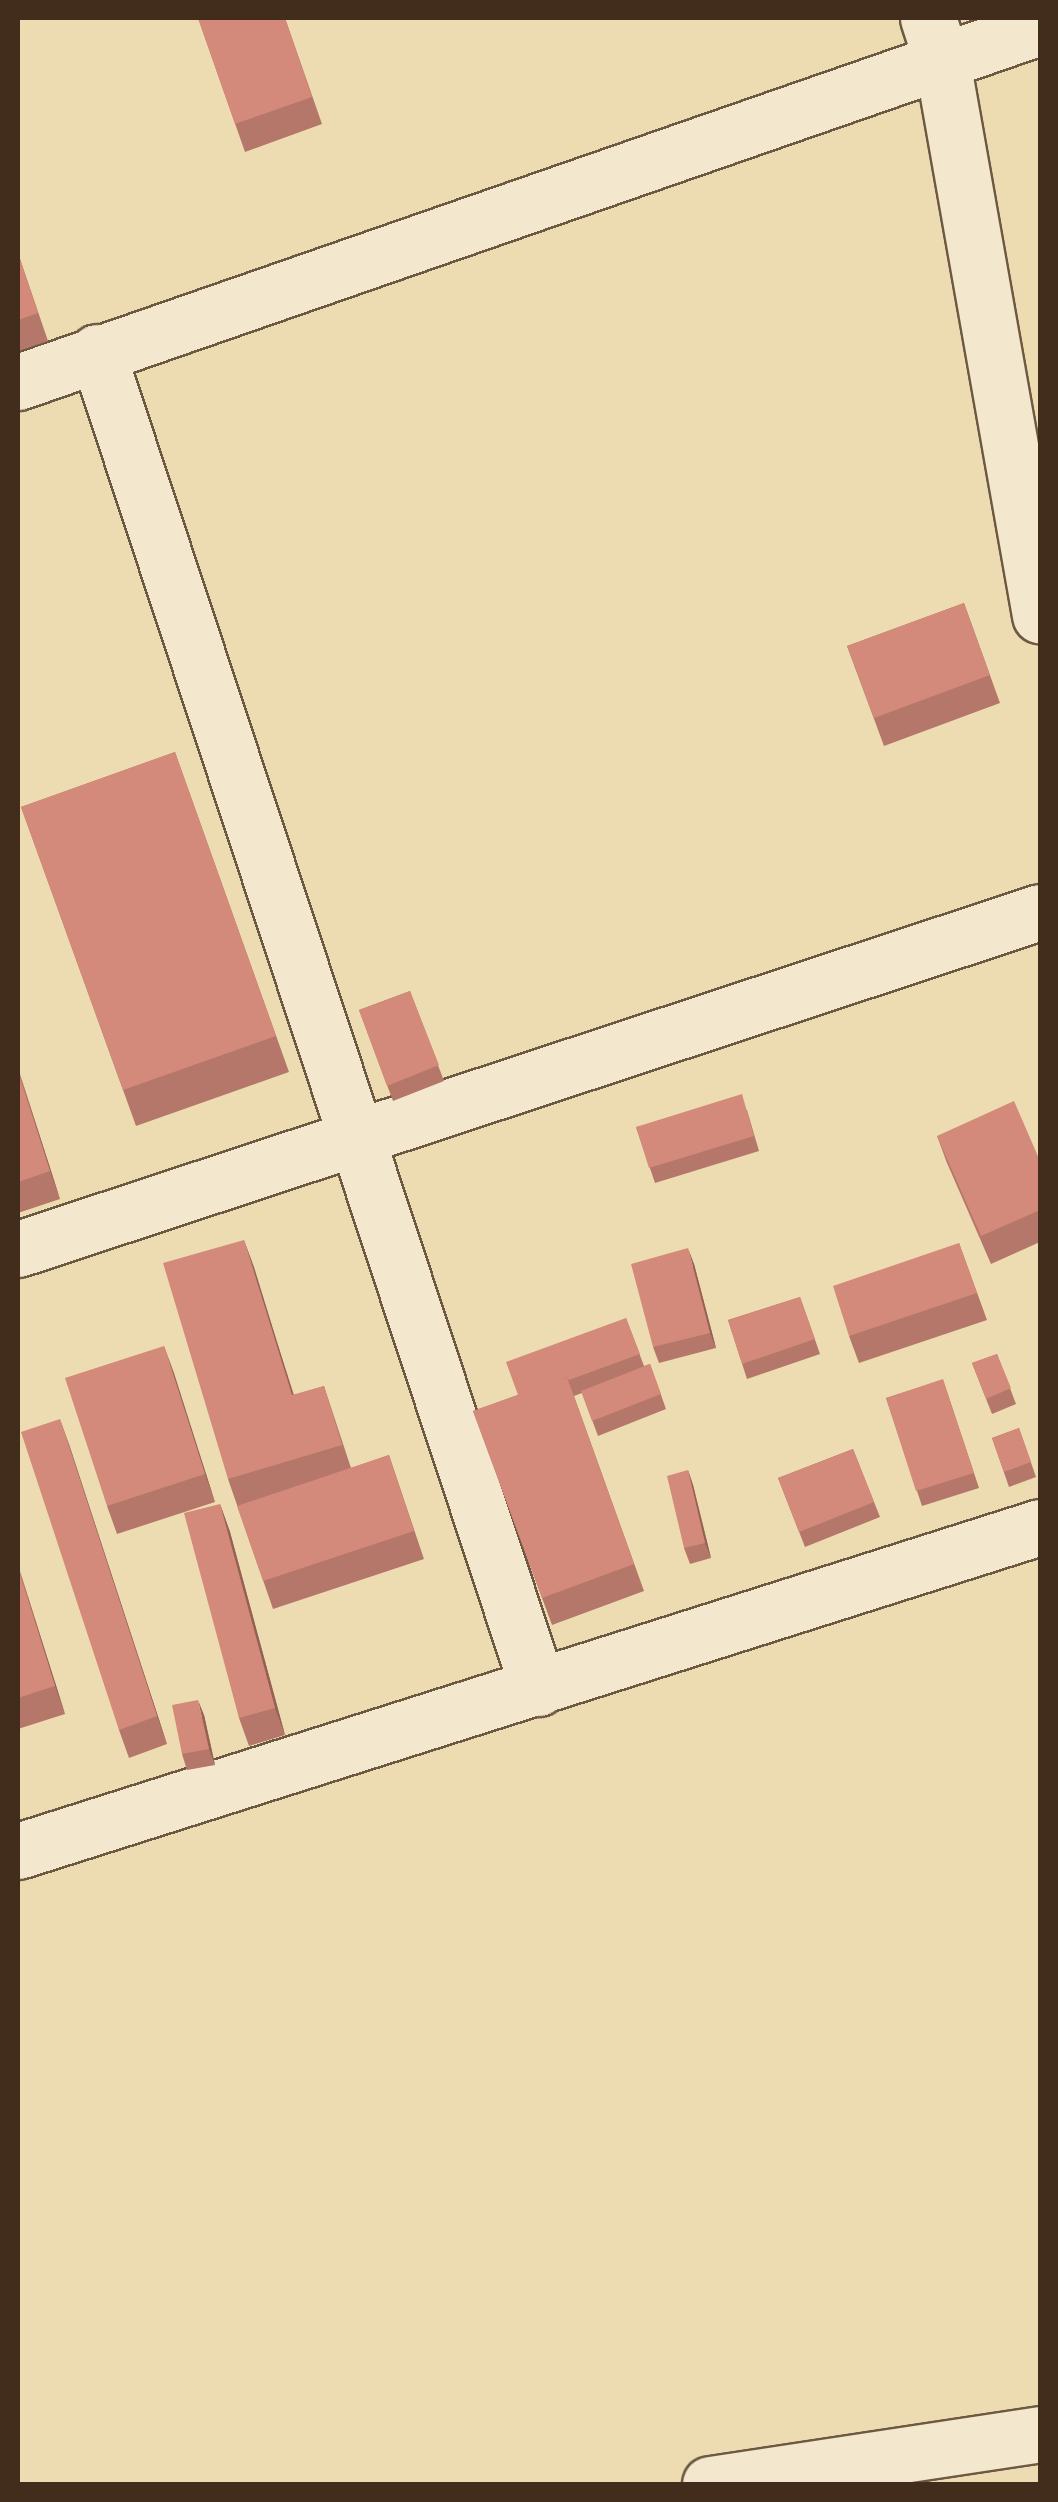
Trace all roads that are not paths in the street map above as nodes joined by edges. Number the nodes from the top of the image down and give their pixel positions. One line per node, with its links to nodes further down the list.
1 (1040, 27): 2 (street)
2 (935, 39): 3 (street); 5 (street)
3 (98, 352): 4 (street); 7 (street)
4 (18, 382)
5 (1040, 615)
6 (1040, 912): 7 (street)
7 (356, 1138): 8 (street); 10 (street)
8 (18, 1249)
9 (1040, 1527): 10 (street)
10 (538, 1688): 11 (street)
11 (18, 1851)
12 (1040, 2434): 13 (street)
13 (710, 2484)

